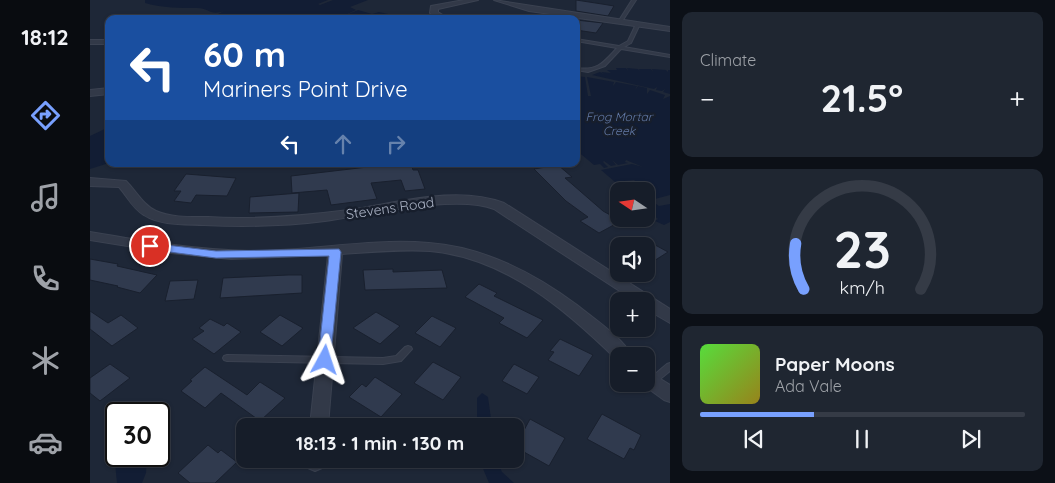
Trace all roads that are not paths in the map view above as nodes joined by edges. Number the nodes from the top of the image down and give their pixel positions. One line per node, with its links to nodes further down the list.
1 (475, 0): 5 (street)
2 (497, 0): 4 (street)
3 (634, 0): 9 (lane)
4 (528, 9): 6 (street); 7 (street)
5 (438, 15)
6 (519, 15)
7 (570, 15)
8 (580, 16): 9 (street)
9 (620, 22): 10 (street)
10 (638, 24): 11 (street); 15 (lane)
11 (670, 29)
12 (580, 41): 15 (lane)
13 (90, 42): 14 (street)
14 (105, 42)
15 (620, 47): 16 (lane); 17 (lane)
16 (670, 56)
17 (580, 69)
18 (105, 91): 19 (street)
19 (90, 93)
20 (90, 182): 23 (street, Stevens Road)
21 (90, 236): 22 (street)
22 (335, 252): 24 (street); 27 (street)
23 (670, 317)
24 (615, 347)
25 (408, 349): 27 (lane)
26 (227, 358): 27 (lane)
27 (325, 360): 32 (street)
28 (670, 366): 29 (lane)
29 (655, 376)
30 (655, 384): 31 (street)
31 (670, 395)
32 (320, 418)

